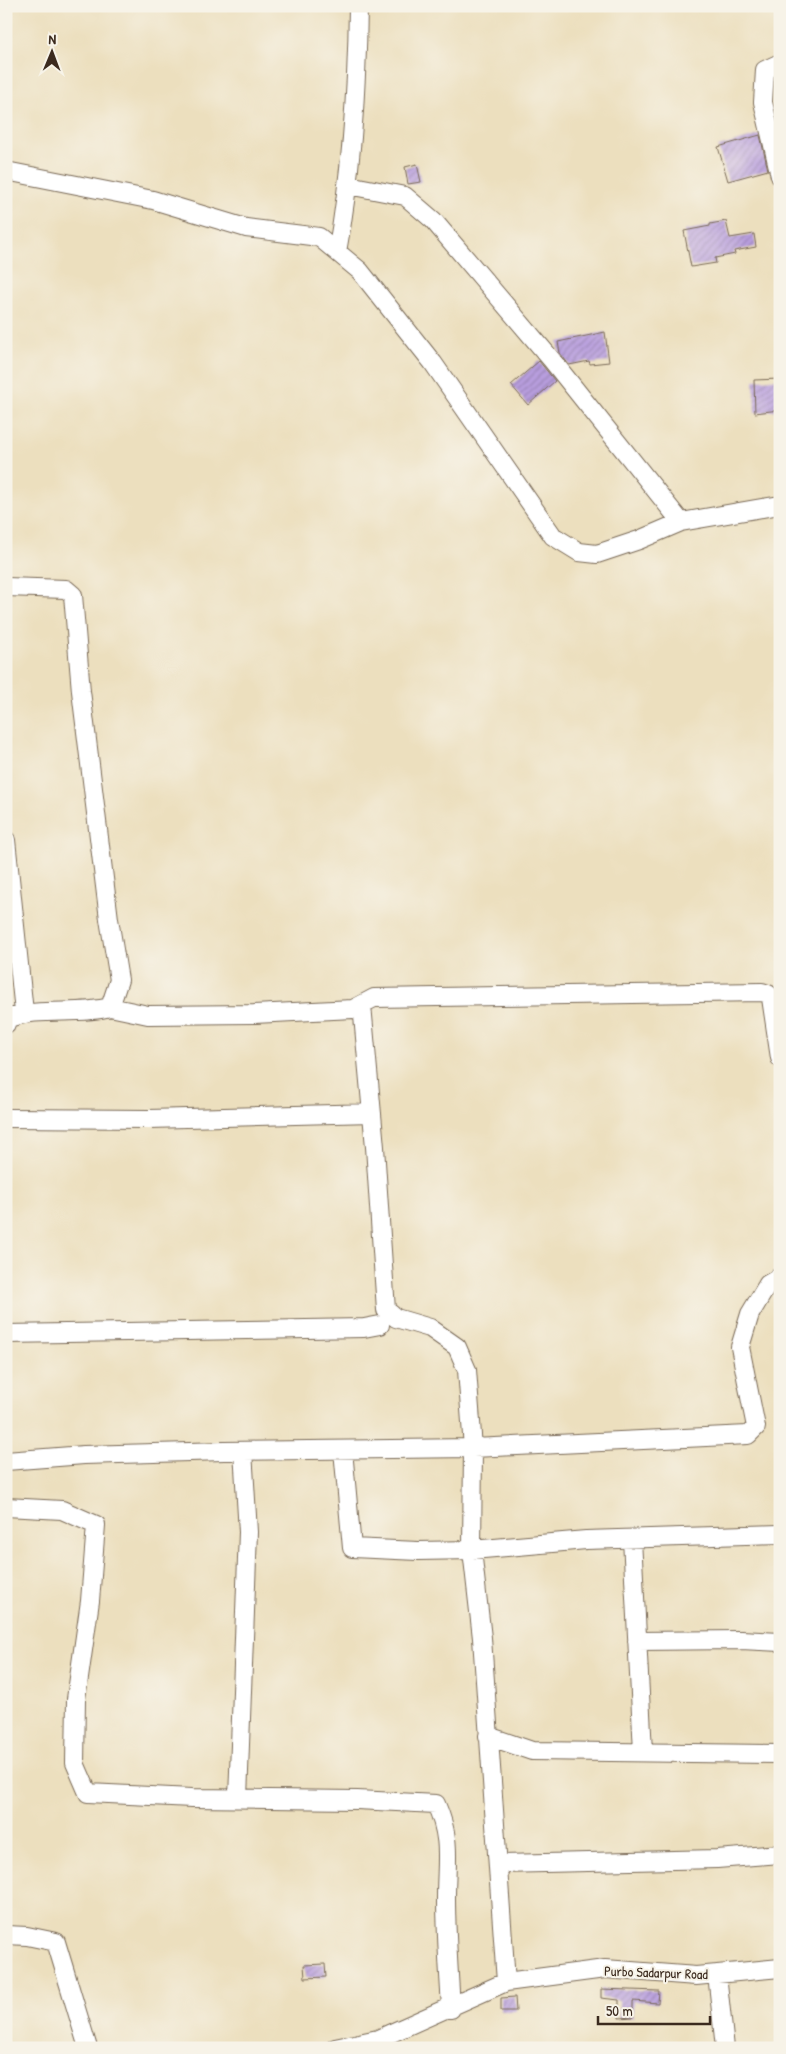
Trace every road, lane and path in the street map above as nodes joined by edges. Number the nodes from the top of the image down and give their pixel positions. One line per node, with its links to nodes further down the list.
1 (358, 6): 5 (street)
2 (780, 63): 4 (street)
3 (6, 171): 6 (street)
4 (780, 176)
5 (348, 185): 6 (street); 8 (street)
6 (337, 252): 8 (street)
7 (780, 505): 8 (street)
8 (681, 522)
9 (6, 587): 12 (street)
10 (6, 840): 13 (street)
11 (362, 1005): 12 (street); 15 (street); 16 (street)
12 (110, 1007): 13 (street)
13 (24, 1012): 14 (street)
14 (6, 1024)
15 (780, 1058)
16 (372, 1113): 17 (street); 21 (street)
17 (6, 1118)
18 (780, 1277): 21 (street)
19 (380, 1325): 20 (street)
20 (6, 1334)
21 (473, 1448): 22 (street); 28 (street)
22 (343, 1450): 23 (street); 28 (street)
23 (243, 1451): 24 (street); 34 (street)
24 (6, 1461)
25 (6, 1507): 34 (street)
26 (780, 1534): 27 (street)
27 (632, 1539): 28 (street); 29 (street)
28 (472, 1550): 31 (street)
29 (637, 1641): 30 (street); 32 (street)
30 (780, 1642)
31 (488, 1736): 32 (street); 36 (street)
32 (643, 1752): 33 (street)
33 (780, 1754)
34 (238, 1798): 41 (street)
35 (780, 1854): 36 (street)
36 (498, 1864): 40 (street)
37 (6, 1935): 42 (street)
38 (780, 1968): 39 (street, Purbo Sadarpur Road)
39 (717, 1974): 40 (street, Purbo Sadarpur Road); 44 (street)
40 (506, 1982): 41 (street, Purbo Sadarpur Road)
41 (451, 2009): 43 (street, Purbo Sadarpur Road)
42 (88, 2048)
43 (335, 2048)
44 (725, 2048)

